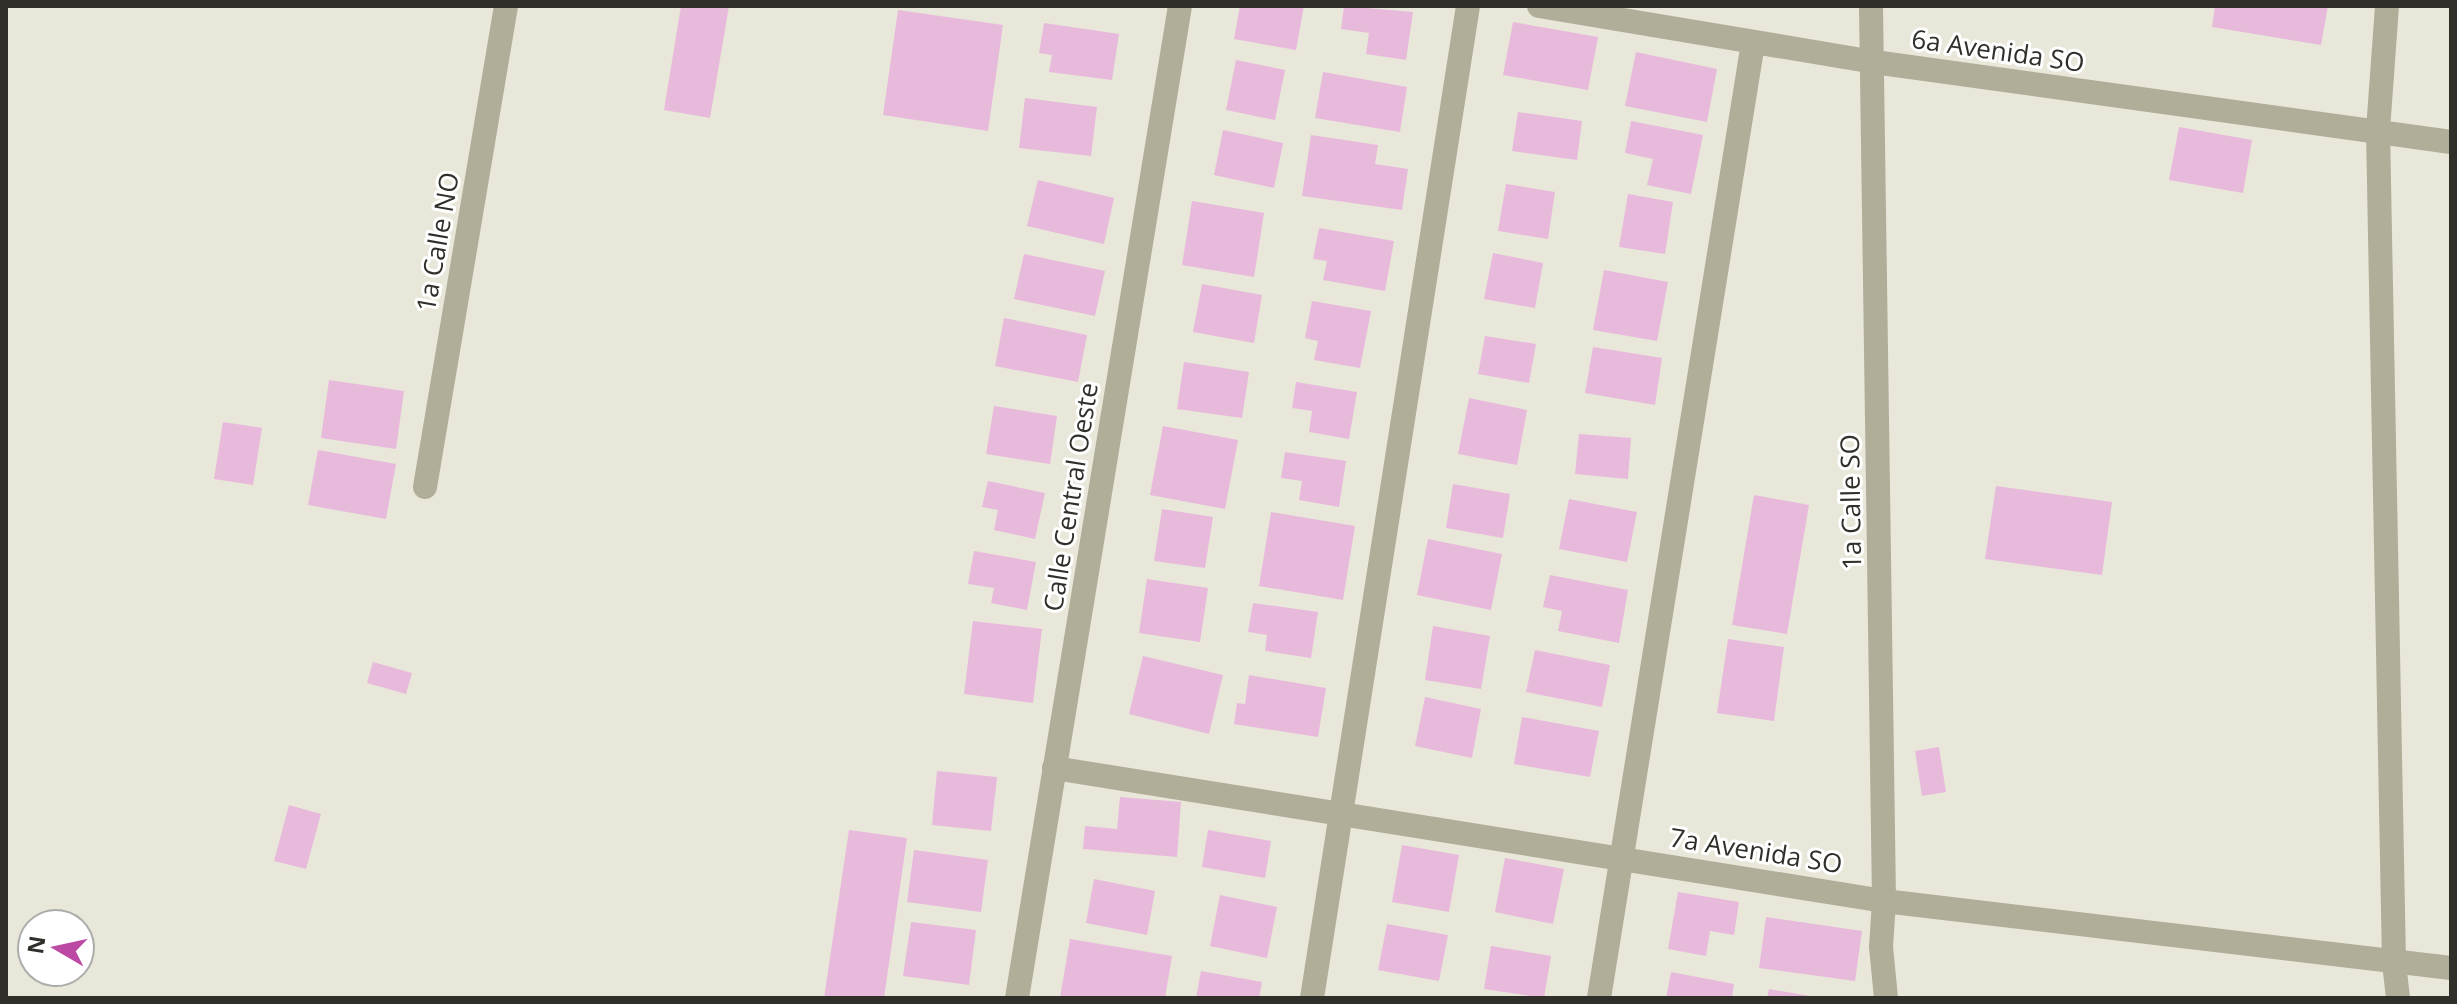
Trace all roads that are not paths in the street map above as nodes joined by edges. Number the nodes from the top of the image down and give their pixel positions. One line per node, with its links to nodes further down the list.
1 (506, 6): 11 (street, 1a Calle NO)
2 (1180, 6): 12 (street, Calle Central Oeste)
3 (1468, 6): 13 (street)
4 (1539, 6): 7 (street, 6a Avenida SO)
5 (1871, 6): 8 (street, 1a Calle SO)
6 (2387, 6): 9 (street)
7 (1753, 43): 8 (street, 6a Avenida SO); 14 (street)
8 (1874, 62): 9 (street, 6a Avenida SO); 15 (street, 1a Calle SO)
9 (2378, 130): 10 (street, 6a Avenida SO); 17 (street)
10 (2451, 142)
11 (425, 487)
12 (1054, 768): 13 (street, 7a Avenida SO); 19 (street, Calle Central Oeste)
13 (1341, 812): 14 (street, 7a Avenida SO); 20 (street)
14 (1621, 858): 15 (street, 7a Avenida SO); 21 (street)
15 (1884, 901): 16 (street, 1a Calle SO); 17 (street, 7a Avenida SO)
16 (1881, 947): 22 (street); 23 (street, 1a Calle SO)
17 (2394, 963): 18 (street, 7a Avenida SO); 24 (street)
18 (2451, 968)
19 (1017, 998)
20 (1312, 998)
21 (1599, 998)
22 (1875, 998)
23 (1886, 998)
24 (2398, 998)

